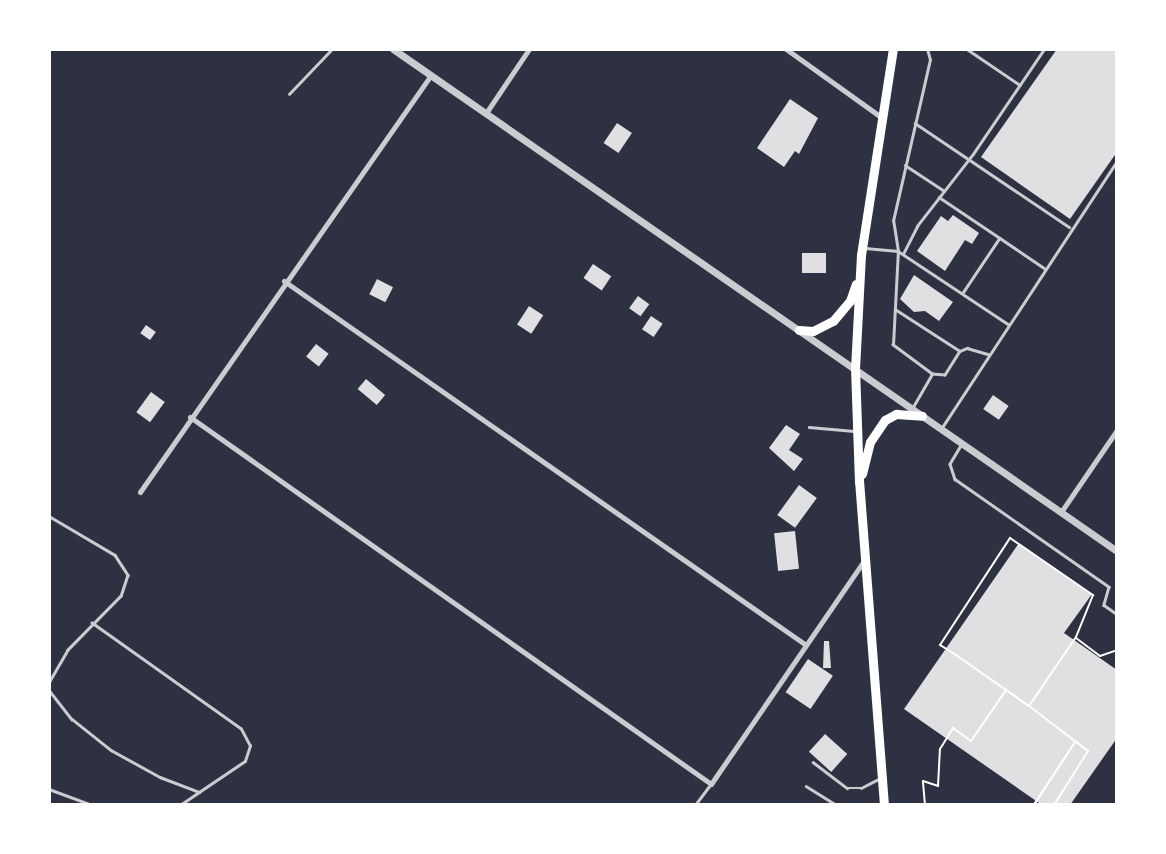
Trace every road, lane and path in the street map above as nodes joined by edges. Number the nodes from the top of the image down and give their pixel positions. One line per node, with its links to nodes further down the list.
1 (332, 49): 11 (lane)
2 (393, 49): 9 (street)
3 (529, 49): 12 (street)
4 (786, 49): 13 (street)
5 (893, 49): 13 (main road)
6 (927, 49): 14 (lane)
7 (967, 49): 10 (lane)
8 (1044, 49): 10 (lane)
9 (431, 75): 12 (street); 27 (street)
10 (1020, 85): 15 (lane)
11 (289, 94)
12 (486, 113): 31 (street)
13 (881, 117): 22 (main road)
14 (915, 123): 15 (lane); 17 (lane)
15 (968, 158): 18 (lane); 20 (lane)
16 (1117, 160): 20 (lane)
17 (905, 165): 18 (lane); 23 (lane)
18 (944, 191): 19 (lane)
19 (939, 197): 21 (lane); 24 (lane)
20 (1070, 228): 25 (lane)
21 (1000, 238): 25 (lane); 28 (lane)
22 (862, 248): 23 (lane); 26 (main road)
23 (898, 251): 24 (lane); 29 (lane)
24 (903, 254): 28 (lane)
25 (1044, 268): 30 (lane)
26 (860, 273): 31 (main road); 34 (main road)
27 (284, 281): 38 (street); 53 (street)
28 (962, 293): 30 (lane)
29 (895, 309): 32 (lane); 35 (lane)
30 (1008, 324): 33 (lane)
31 (799, 330): 34 (street)
32 (960, 351): 33 (lane); 35 (lane)
33 (988, 354): 40 (lane)
34 (855, 369): 36 (street); 42 (main road)
35 (932, 374): 36 (lane)
36 (912, 408): 37 (street)
37 (922, 416): 40 (street); 44 (main road)
38 (190, 417): 45 (street); 61 (street)
39 (809, 427): 42 (lane)
40 (941, 429): 43 (street)
41 (1117, 430): 46 (street)
42 (857, 432): 44 (main road)
43 (962, 444): 46 (street); 50 (lane)
44 (859, 482): 49 (main road)
45 (140, 492)
46 (1061, 512): 48 (street)
47 (49, 516): 51 (lane)
48 (1117, 551)
49 (864, 560): 53 (street); 60 (main road)
50 (1117, 614)
51 (92, 623): 55 (lane); 64 (lane)
52 (1076, 638): 54 (path); 57 (path); 57 (path)
53 (806, 645): 61 (street)
54 (1117, 650)
55 (49, 683)
56 (49, 690): 64 (lane)
57 (1029, 706): 58 (path); 70 (path)
58 (1076, 741): 71 (path); 72 (path); 73 (path)
59 (813, 762): 60 (lane)
60 (881, 778): 69 (main road)
61 (711, 784): 67 (lane)
62 (806, 786): 68 (lane)
63 (49, 789): 65 (lane)
64 (199, 792): 66 (lane)
65 (92, 805)
66 (180, 805)
67 (695, 805)
68 (836, 805)
69 (884, 805)
70 (925, 805)
71 (1034, 805)
72 (1039, 805)
73 (1054, 805)

